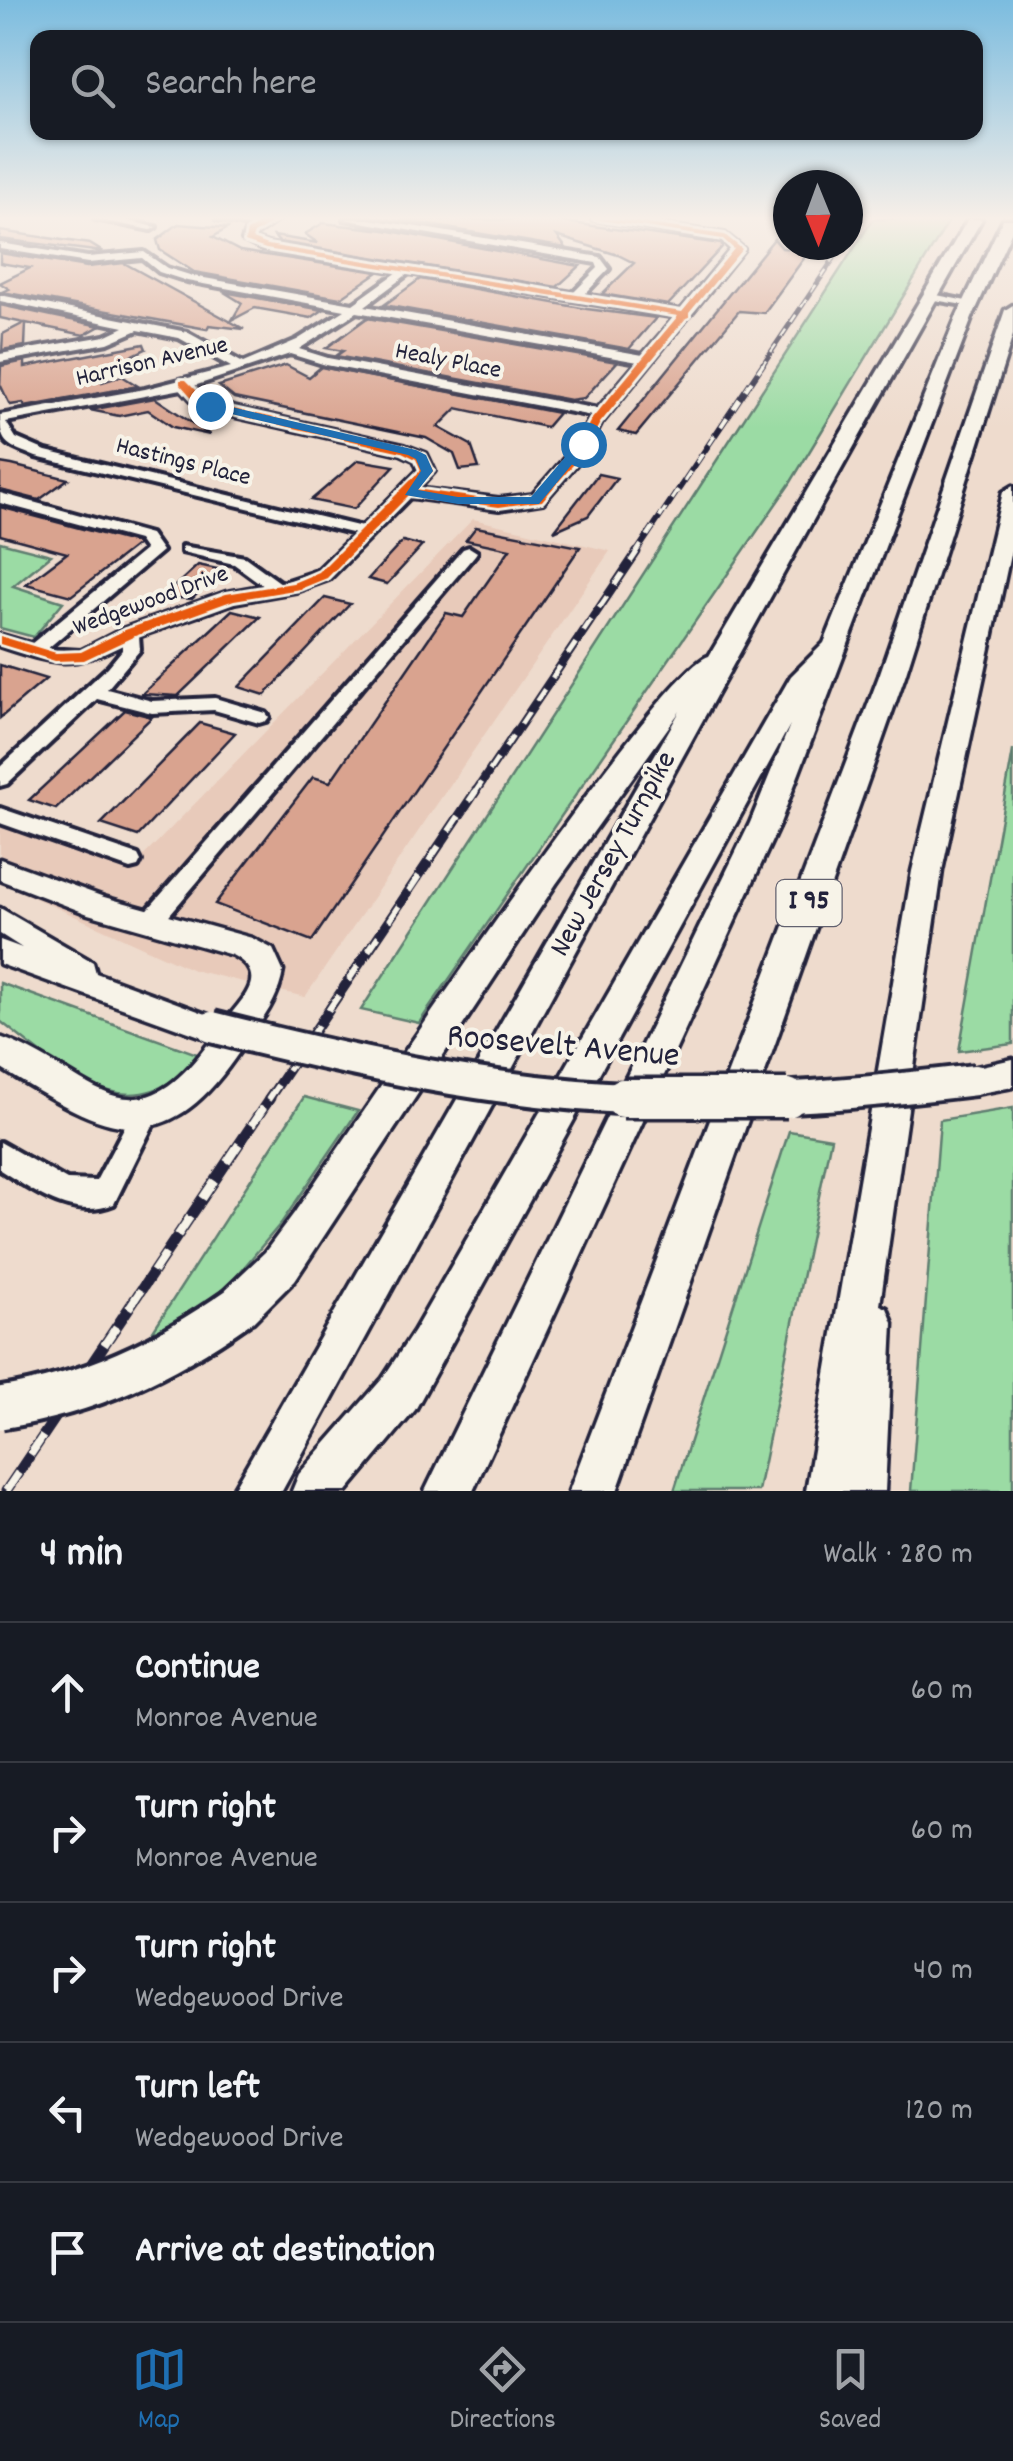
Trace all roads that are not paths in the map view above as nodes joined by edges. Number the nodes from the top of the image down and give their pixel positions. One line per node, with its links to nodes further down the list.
1 (246, 289): 12 (street)
2 (381, 289): 12 (street, Harrison Avenue)
3 (528, 289): 8 (street)
4 (584, 289): 8 (street)
5 (707, 289): 13 (street)
6 (937, 289): 9 (highway, New Jersey Turnpike)
7 (976, 289): 11 (highway, I 95)
8 (576, 296): 13 (street)
9 (932, 297): 11 (street); 32 (highway, New Jersey Turnpike)
10 (0, 298): 15 (street)
11 (970, 302): 33 (highway, I 95)
12 (354, 308): 16 (street, Harrison Avenue); 18 (street)
13 (686, 315): 18 (street)
14 (1012, 318): 51 (highway, I 95)
15 (138, 325): 17 (street); 19 (street)
16 (288, 349): 19 (street, Harrison Avenue); 21 (street, Healy Place)
17 (0, 358)
18 (648, 360): 21 (street)
19 (240, 367): 20 (street, Harrison Avenue)
20 (183, 382): 22 (street, Harrison Avenue); 23 (street)
21 (601, 414): 23 (street)
22 (0, 422): 26 (street, Hastings Place)
23 (409, 492): 26 (street, Wedgewood Drive)
24 (1013, 492): 48 (highway)
25 (0, 498): 34 (street)
26 (365, 532): 29 (street, Wedgewood Drive)
27 (188, 549): 29 (street)
28 (469, 552): 42 (street)
29 (278, 589): 30 (street, Wedgewood Drive)
30 (130, 633): 34 (street, Wedgewood Drive); 35 (street)
31 (0, 640): 34 (street, Wedgewood Drive)
32 (730, 641): 50 (highway, bridge); 52 (highway, New Jersey Turnpike)
33 (838, 641): 53 (highway); 54 (highway, I 95)
34 (34, 650)
35 (94, 692): 36 (street); 37 (street)
36 (259, 717)
37 (0, 779)
38 (0, 815): 39 (street)
39 (130, 862)
40 (0, 869): 42 (main road)
41 (0, 919): 44 (main road, Roosevelt Avenue)
42 (152, 922): 47 (main road)
43 (0, 952): 44 (main road, Roosevelt Avenue)
44 (116, 992): 46 (main road, Roosevelt Avenue, bridge)
45 (0, 1051): 47 (main road)
46 (1013, 1073)
47 (146, 1113): 49 (street)
48 (883, 1134): 55 (highway); 56 (highway)
49 (0, 1156)
50 (0, 1408)
51 (598, 1479)
52 (256, 1491)
53 (316, 1491)
54 (449, 1491)
55 (830, 1491)
56 (861, 1491)

